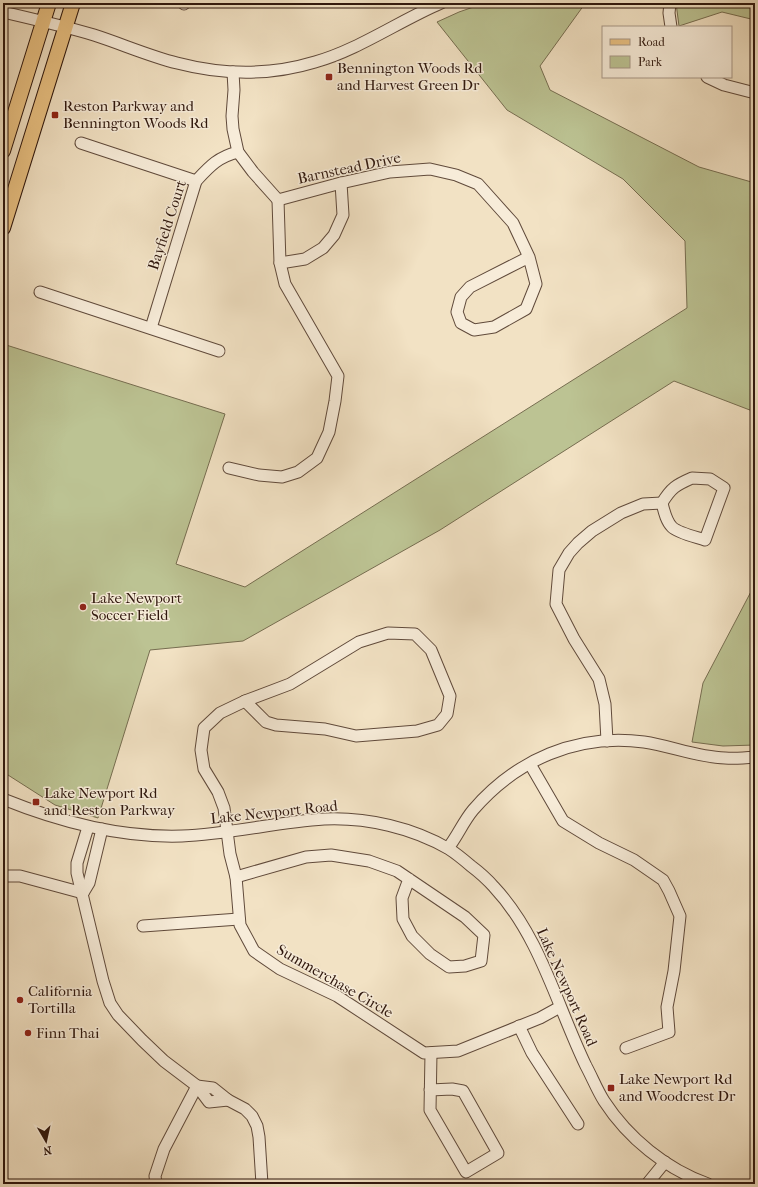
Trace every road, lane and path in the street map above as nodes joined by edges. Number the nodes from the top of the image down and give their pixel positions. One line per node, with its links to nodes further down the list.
1 (49, 3): 6 (main road)
2 (73, 3): 8 (main road)
3 (440, 3): 9 (street)
4 (670, 3): 7 (street)
5 (3, 12): 6 (street)
6 (43, 22): 8 (street); 13 (main road)
7 (671, 26)
8 (65, 28): 9 (street); 18 (main road)
9 (234, 72): 14 (street)
10 (709, 78): 11 (street)
11 (755, 94)
12 (80, 143): 15 (street)
13 (3, 151)
14 (238, 152): 15 (street, Bayfield Court); 17 (street)
15 (196, 181): 22 (street, Bayfield Court)
16 (341, 183): 17 (street, Barnstead Drive); 19 (street, Barnstead Drive); 20 (street)
17 (278, 200): 20 (street)
18 (3, 228)
19 (529, 257): 19 (street, Barnstead Drive)
20 (280, 263): 24 (street)
21 (40, 292): 22 (street)
22 (151, 328): 23 (street)
23 (219, 350)
24 (229, 468)
25 (662, 503): 25 (street); 27 (street)
26 (245, 701): 26 (street, Summerchase Circle); 33 (street, Summerchase Circle)
27 (607, 740): 28 (street); 29 (street)
28 (755, 757)
29 (530, 764): 34 (street); 43 (street)
30 (3, 799): 31 (street, Lake Newport Road)
31 (88, 827): 32 (street, Lake Newport Road); 38 (street)
32 (102, 830): 33 (street, Lake Newport Road); 38 (street)
33 (227, 831): 34 (street, Lake Newport Road); 36 (street, Summerchase Circle)
34 (448, 848): 41 (street, Lake Newport Road)
35 (3, 876): 38 (street)
36 (236, 877): 37 (street); 39 (street, Summerchase Circle)
37 (409, 879): 37 (street)
38 (83, 893): 45 (street)
39 (239, 918): 40 (street); 44 (street, Summerchase Circle)
40 (143, 926)
41 (560, 1007): 42 (street, Summerchase Circle); 48 (street, Lake Newport Road)
42 (519, 1026): 44 (street, Summerchase Circle); 47 (street)
43 (626, 1048)
44 (431, 1052): 46 (street)
45 (197, 1086): 49 (street); 50 (street)
46 (430, 1090): 46 (street)
47 (578, 1124)
48 (665, 1162): 51 (street); 52 (street, Lake Newport Road)
49 (156, 1184)
50 (262, 1184)
51 (647, 1184)
52 (708, 1184)

